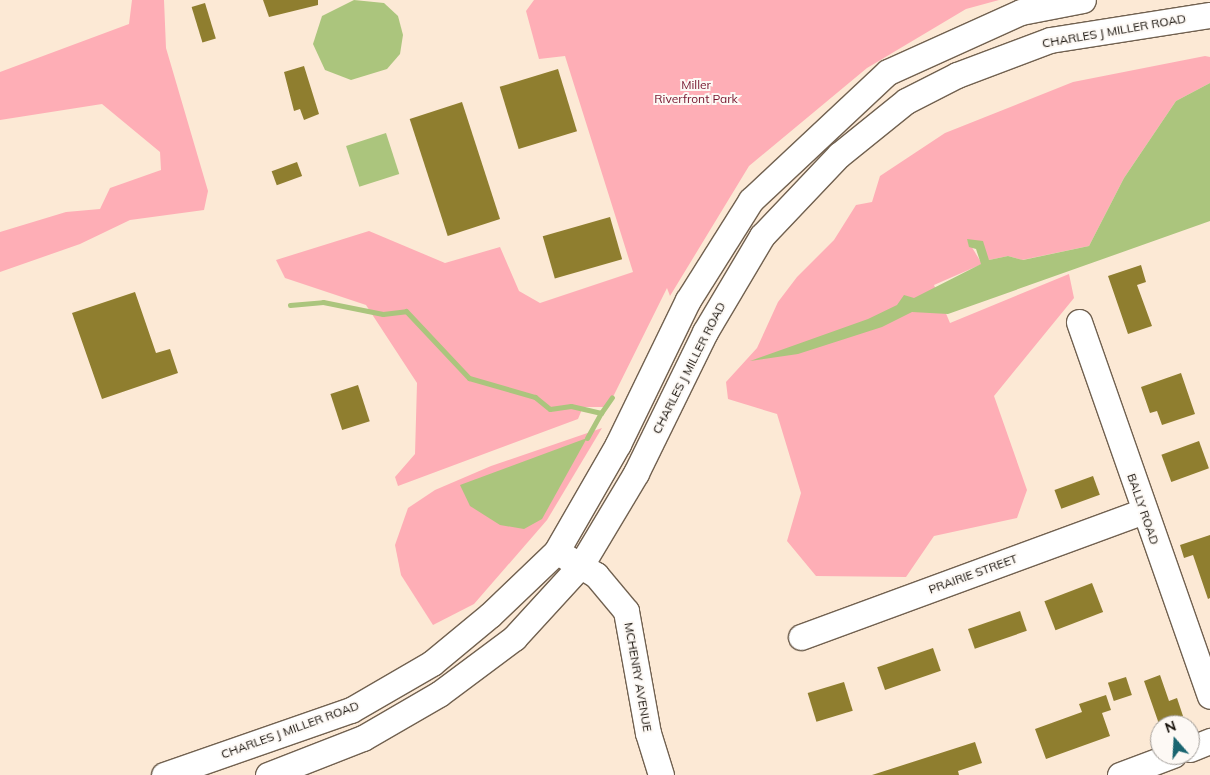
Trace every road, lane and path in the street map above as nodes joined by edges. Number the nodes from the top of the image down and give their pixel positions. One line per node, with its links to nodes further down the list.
1 (1083, 0): 5 (street, CHARLES J MILLER ROAD)
2 (1210, 15): 6 (street, CHARLES J MILLER ROAD)
3 (1079, 322): 4 (street, BALLY ROAD)
4 (1144, 512): 7 (street, PRAIRIE STREET); 8 (street, BALLY ROAD)
5 (556, 552): 6 (street, MCHENRY AVENUE); 10 (street, CHARLES J MILLER ROAD)
6 (580, 565): 11 (street, CHARLES J MILLER ROAD); 12 (street, MCHENRY AVENUE)
7 (801, 637)
8 (1210, 696)
9 (1150, 764): 13 (street)
10 (164, 775)
11 (268, 775)
12 (661, 775)
13 (1121, 775)

